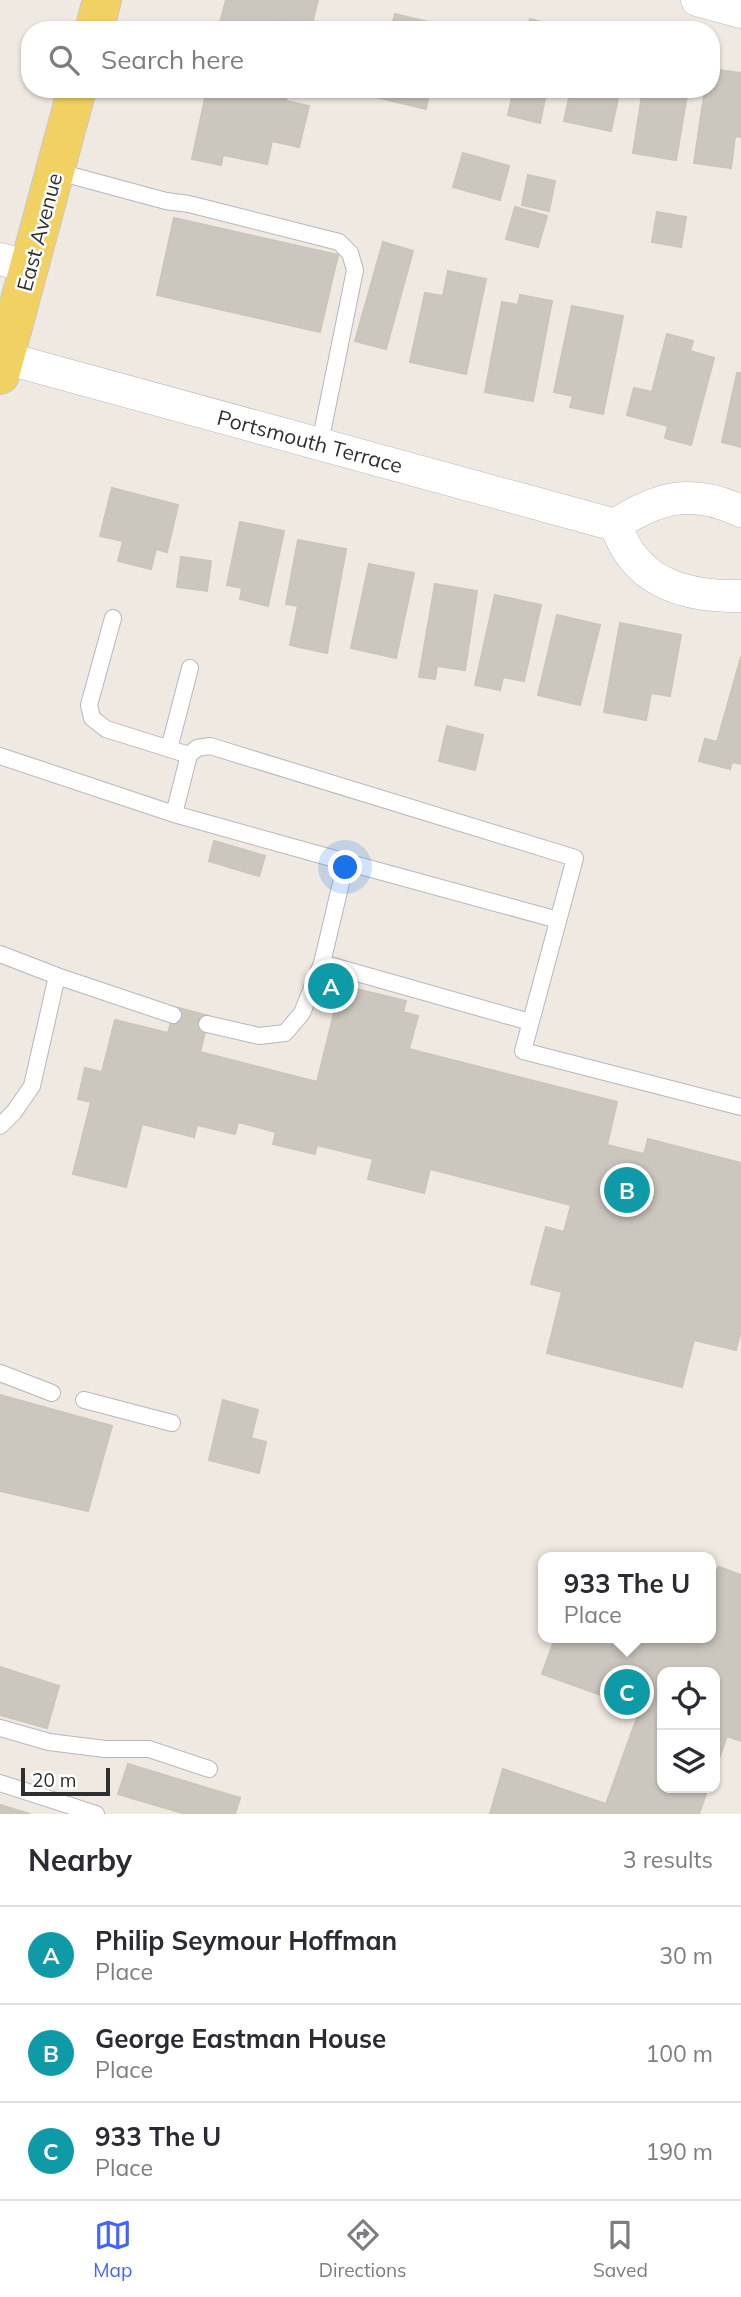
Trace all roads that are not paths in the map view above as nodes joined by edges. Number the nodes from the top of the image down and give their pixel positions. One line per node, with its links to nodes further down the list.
1 (102, 0): 4 (main road)
2 (697, 0): 3 (street)
3 (741, 12)
4 (96, 21)
5 (75, 98): 6 (main road, East Avenue)
6 (55, 171): 7 (main road, East Avenue); 9 (lane)
7 (15, 263): 8 (main road, East Avenue)
8 (2, 367): 9 (street, Portsmouth Terrace)
9 (320, 443): 11 (street, Portsmouth Terrace)
10 (741, 511): 11 (street)
11 (615, 525): 12 (street)
12 (741, 596)
13 (113, 618): 15 (lane)
14 (190, 668): 15 (lane)
15 (170, 749): 16 (lane)
16 (189, 755): 18 (lane); 20 (lane)
17 (0, 756): 18 (lane)
18 (174, 814): 19 (lane)
19 (346, 862): 20 (lane); 22 (lane)
20 (558, 920): 25 (lane)
21 (0, 954): 23 (lane)
22 (323, 963): 25 (lane); 26 (lane)
23 (57, 976): 24 (lane); 28 (lane)
24 (173, 1015)
25 (530, 1022): 27 (lane)
26 (207, 1024)
27 (741, 1107)
28 (0, 1126)
29 (0, 1373): 30 (lane)
30 (52, 1393)
31 (84, 1400): 32 (lane)
32 (172, 1423)
33 (0, 1728): 34 (lane)
34 (209, 1769)
35 (0, 1783): 36 (lane)
36 (96, 1814)

